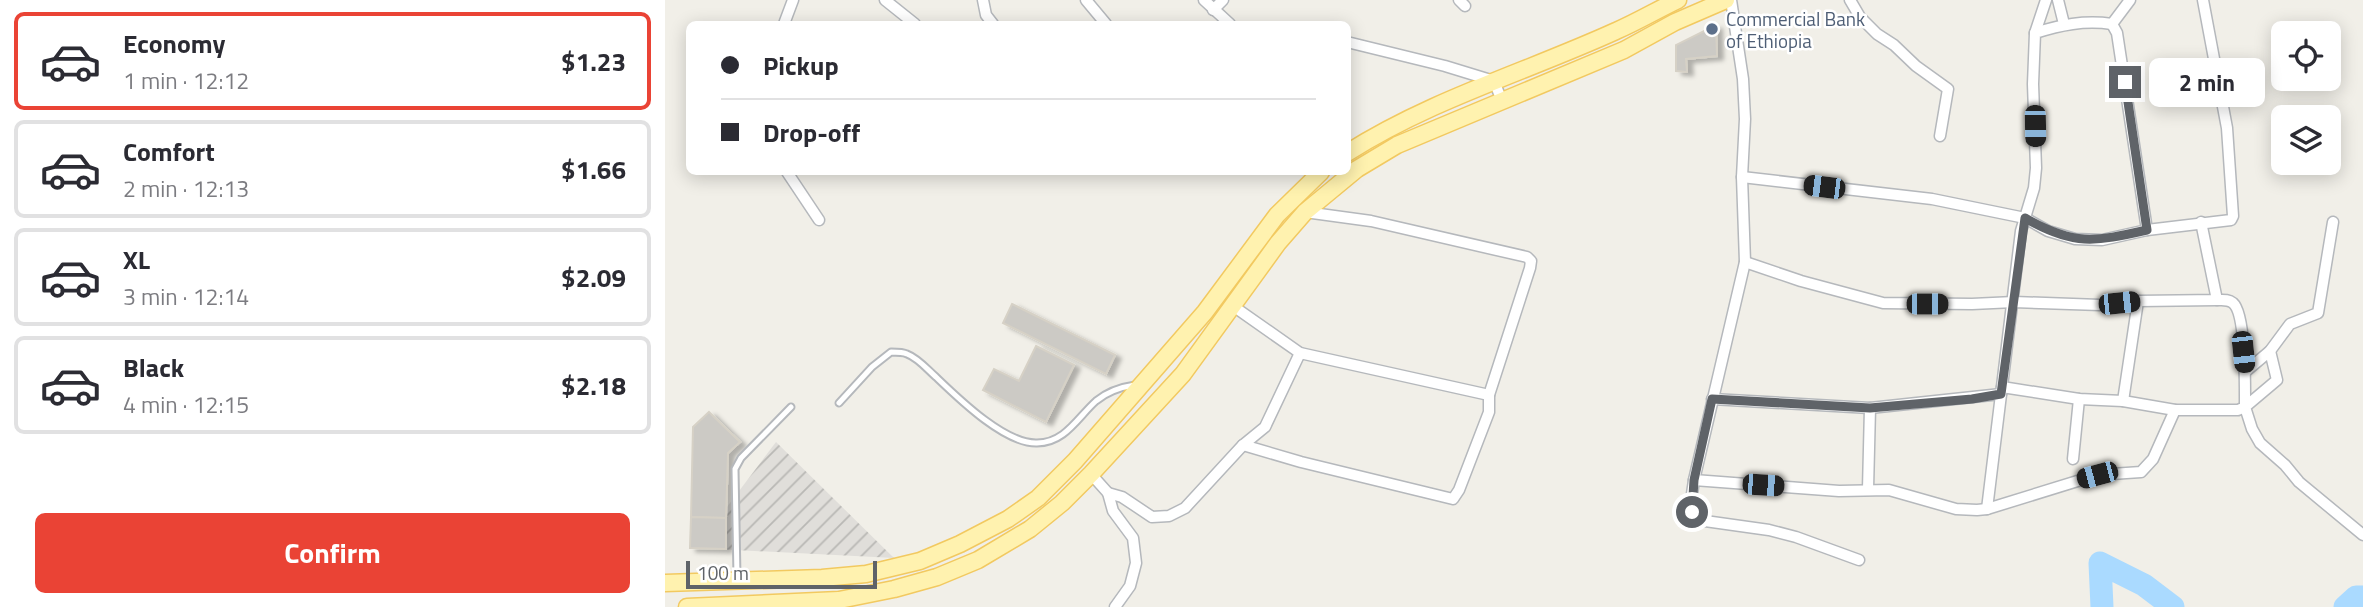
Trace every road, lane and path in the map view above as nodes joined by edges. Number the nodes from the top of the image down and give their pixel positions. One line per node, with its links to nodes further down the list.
1 (793, 0): 15 (street)
2 (885, 0): 16 (street)
3 (982, 0): 17 (street)
4 (1086, 0): 18 (street)
5 (1204, 0): 14 (street)
6 (1223, 0): 14 (street)
7 (1678, 0): 24 (main road)
8 (1729, 0): 25 (main road); 32 (street)
9 (1850, 0): 26 (street)
10 (2046, 0): 22 (street)
11 (2058, 0): 20 (street)
12 (2130, 0): 21 (street)
13 (2203, 0): 36 (street)
14 (1213, 10): 19 (street)
15 (785, 21)
16 (911, 21)
17 (991, 21)
18 (1104, 21)
19 (1226, 21)
20 (2064, 24): 21 (street); 22 (street)
21 (2112, 24): 38 (street)
22 (2035, 33): 34 (street)
23 (1351, 43): 24 (street)
24 (1494, 81): 25 (street); 27 (main road)
25 (1502, 101): 28 (main road)
26 (1940, 136)
27 (1351, 151)
28 (1351, 174)
29 (789, 175): 35 (street)
30 (1318, 175): 47 (main road)
31 (1350, 175): 33 (main road)
32 (1742, 177): 34 (street); 39 (street)
33 (1305, 212): 43 (main road); 49 (street)
34 (2025, 218): 38 (street); 42 (street)
35 (819, 220)
36 (2201, 222): 38 (street); 40 (street)
37 (2333, 222): 44 (street)
38 (2147, 230)
39 (1745, 262): 42 (street); 50 (street)
40 (2217, 300): 41 (street); 46 (street)
41 (2138, 301): 42 (street); 52 (street)
42 (2014, 302): 48 (street)
43 (1233, 306): 45 (street); 60 (main road)
44 (2270, 351): 46 (street); 55 (street)
45 (1300, 353): 49 (street); 58 (street)
46 (2245, 372): 55 (street)
47 (1145, 383): 53 (lane); 67 (main road)
48 (2002, 391): 51 (street); 56 (street); 64 (street)
49 (1489, 395): 58 (street)
50 (1712, 399): 56 (street); 61 (street)
51 (2079, 399): 52 (street); 59 (street)
52 (2123, 401): 57 (street)
53 (839, 403)
54 (791, 407): 67 (lane)
55 (2245, 407): 57 (street); 65 (street)
56 (1870, 408): 62 (street)
57 (2175, 410): 64 (street)
58 (1243, 445): 63 (street)
59 (2073, 460)
60 (1091, 474): 63 (street); 69 (main road)
61 (1694, 480): 62 (street); 66 (street)
62 (1868, 489): 64 (street)
63 (1108, 493): 70 (street)
64 (1987, 509)
65 (2363, 535)
66 (1859, 560)
67 (737, 580): 68 (main road)
68 (665, 583)
69 (687, 607)
70 (1115, 607)

